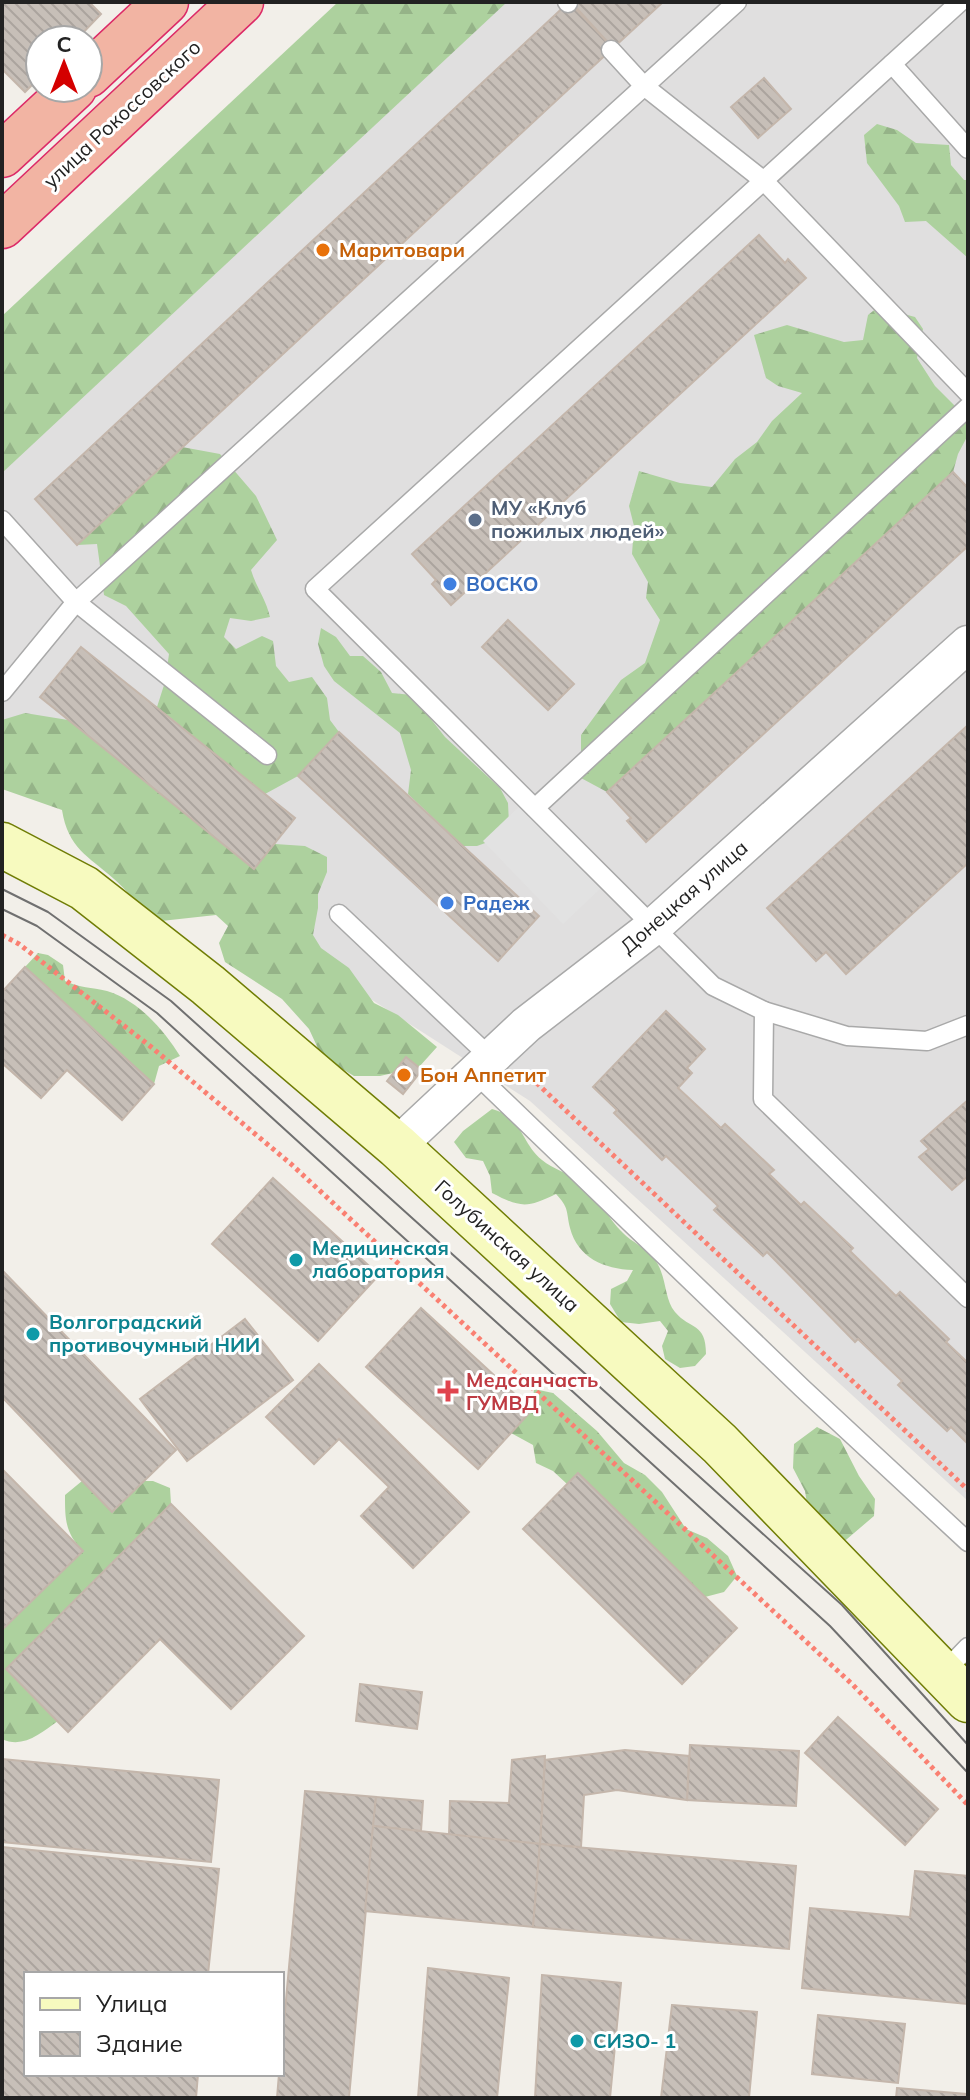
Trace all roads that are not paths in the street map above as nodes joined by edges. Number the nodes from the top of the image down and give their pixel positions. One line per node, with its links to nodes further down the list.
1 (166, 2): 6 (highway)
2 (241, 2): 13 (highway, улица Рокоссовского)
3 (737, 2): 8 (lane)
4 (960, 2): 7 (lane)
5 (611, 50): 8 (lane)
6 (104, 60)
7 (892, 64): 10 (lane); 12 (lane)
8 (644, 86): 12 (lane); 17 (lane)
9 (57, 104): 11 (highway)
10 (968, 149)
11 (2, 155)
12 (764, 181): 14 (lane); 21 (lane)
13 (2, 226)
14 (968, 393)
15 (968, 407): 21 (lane)
16 (2, 520): 17 (lane)
17 (76, 602): 19 (lane); 20 (lane)
18 (968, 644): 24 (street, Донецкая улица)
19 (2, 692)
20 (267, 755)
21 (535, 808): 24 (lane)
22 (2, 845): 28 (main road, Голубинская улица)
23 (339, 914): 27 (lane)
24 (653, 927): 25 (lane); 27 (street, Донецкая улица)
25 (764, 1011): 26 (lane); 29 (lane)
26 (968, 1025)
27 (483, 1065): 28 (street, Донецкая улица); 30 (lane)
28 (397, 1146): 31 (main road, Голубинская улица)
29 (968, 1298)
30 (968, 1542)
31 (960, 1673)

